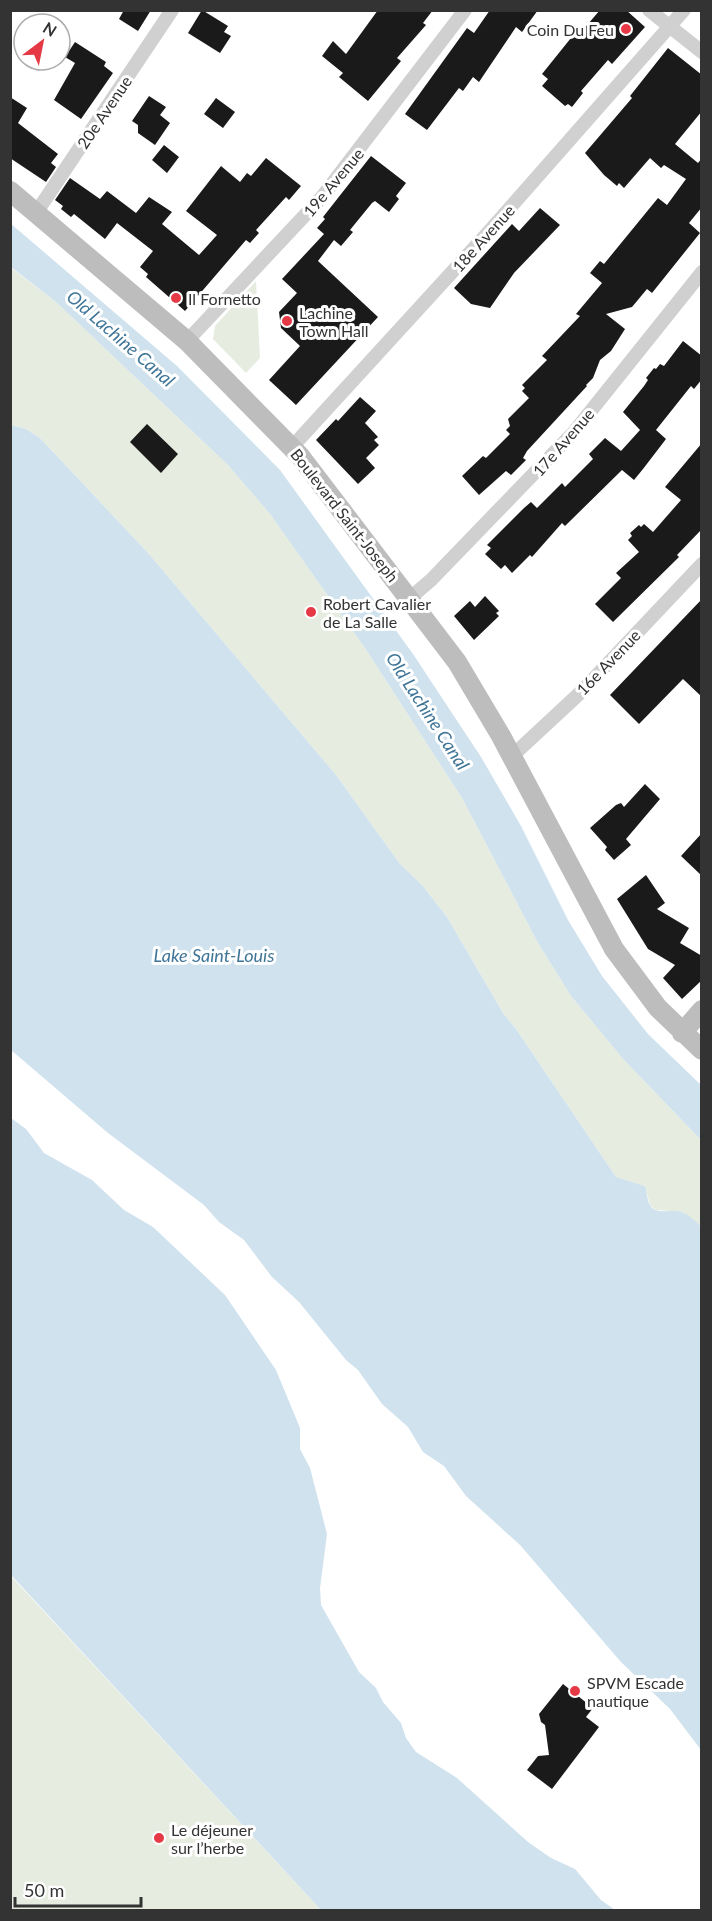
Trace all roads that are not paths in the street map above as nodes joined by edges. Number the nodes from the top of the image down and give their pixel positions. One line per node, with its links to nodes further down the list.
1 (172, 10): 8 (street, 20e Avenue)
2 (465, 10): 10 (street, 19e Avenue)
3 (649, 10): 5 (street)
4 (684, 10): 5 (street, 18e Avenue)
5 (669, 26): 6 (street); 11 (street, 18e Avenue)
6 (702, 52)
7 (10, 191): 8 (street, Boulevard Saint-Joseph)
8 (36, 213): 10 (street, Boulevard Saint-Joseph)
9 (702, 272): 13 (street, 17e Avenue)
10 (187, 341): 11 (street, Boulevard Saint-Joseph)
11 (292, 447): 13 (street, Boulevard Saint-Joseph)
12 (702, 564): 14 (street, 16e Avenue)
13 (410, 598): 14 (street, Boulevard Saint-Joseph)
14 (512, 756): 16 (street, Boulevard Saint-Joseph)
15 (702, 1010): 16 (street)
16 (682, 1033): 17 (street, Boulevard Saint-Joseph)
17 (702, 1050)

